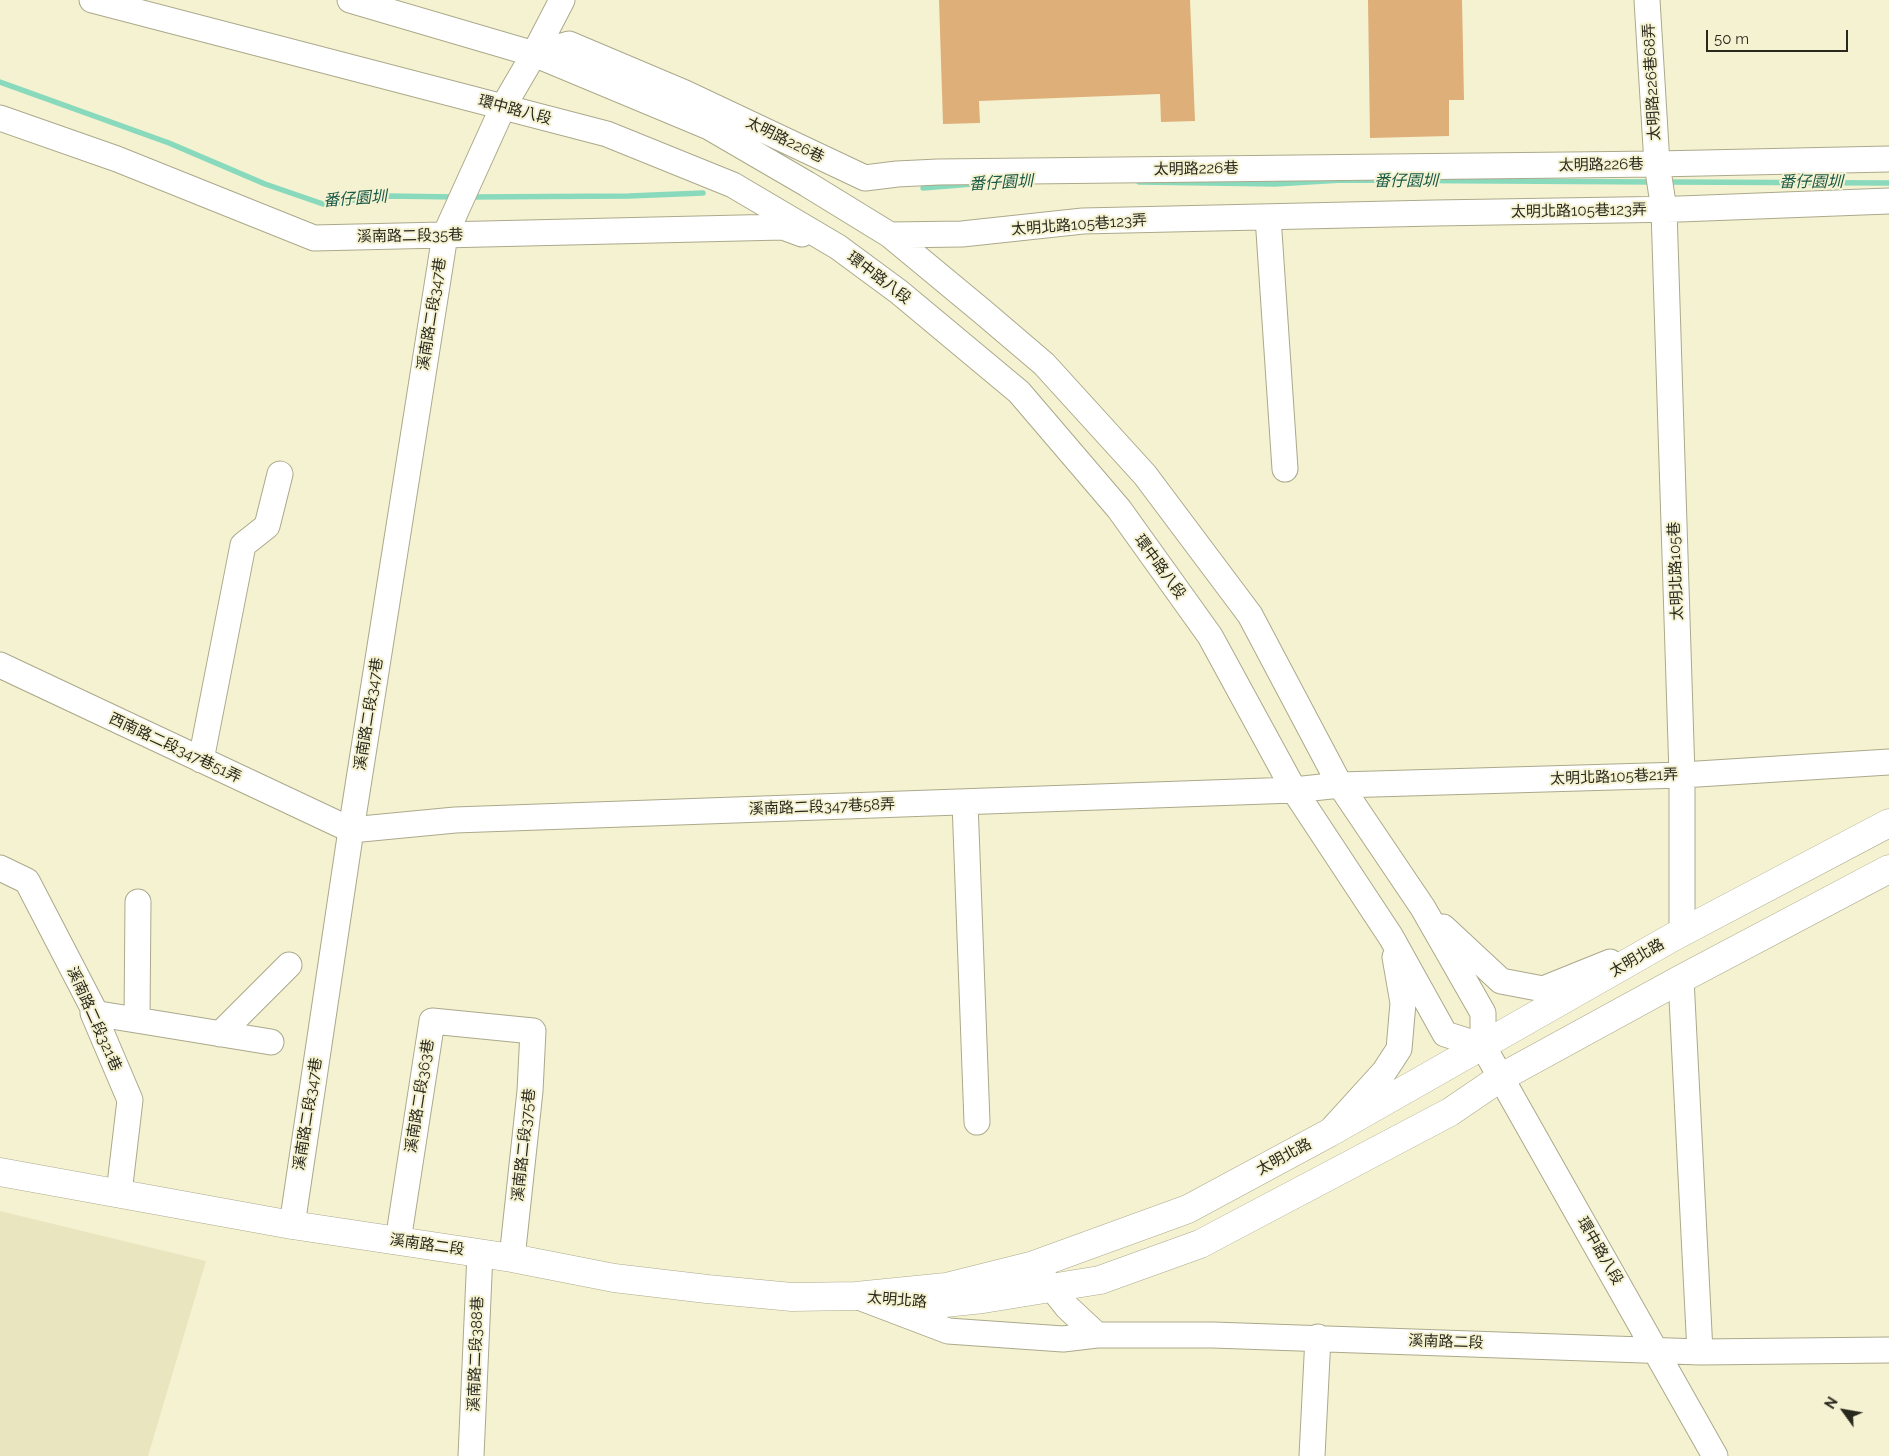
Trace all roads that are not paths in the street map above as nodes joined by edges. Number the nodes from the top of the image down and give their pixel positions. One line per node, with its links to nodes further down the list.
1 (92, 0): 6 (street, 環中路八段)
2 (562, 0): 5 (street, 溪南路二段347巷)
3 (1647, 0): 9 (street, 太明路226巷68弄)
4 (363, 1): 5 (street, 環中路八段)
5 (534, 54): 6 (street, 溪南路二段347巷); 9 (street, 太明路226巷); 14 (street, 環中路八段)
6 (503, 107): 13 (street, 溪南路二段347巷); 15 (street, 環中路八段)
7 (0, 118): 13 (street, 溪南路二段35巷)
8 (1889, 159): 9 (street, 太明路226巷)
9 (1657, 164): 11 (street, 太明路226巷68弄)
10 (1889, 201): 11 (street, 太明北路105巷123弄)
11 (1664, 210): 12 (street, 太明北路105巷123弄); 21 (street, 太明北路105巷)
12 (1268, 217): 14 (street, 太明北路105巷123弄); 16 (street)
13 (445, 235): 15 (street, 溪南路二段35巷); 26 (street, 溪南路二段347巷)
14 (890, 235): 22 (street, 環中路八段)
15 (838, 247): 23 (street, 環中路八段)
16 (1285, 469)
17 (280, 474): 19 (street)
18 (0, 665): 19 (street, 西南路二段347巷51弄)
19 (201, 760): 26 (street, 西南路二段347巷51弄)
20 (1889, 762): 21 (street, 太明北路105巷21弄)
21 (1682, 775): 22 (street, 太明北路105巷21弄); 31 (street, 太明北路105巷)
22 (1340, 785): 23 (street, 太明北路105巷21弄); 30 (street, 環中路八段)
23 (1294, 790): 24 (street, 溪南路二段347巷58弄); 32 (street, 環中路八段)
24 (966, 802): 26 (street, 溪南路二段347巷58弄); 42 (street)
25 (1889, 823): 31 (main road, 太明北路)
26 (351, 830): 46 (street, 溪南路二段347巷)
27 (0, 868): 35 (street, 溪南路二段321巷)
28 (1889, 869): 34 (main road, 太明北路)
29 (138, 902): 36 (street)
30 (1423, 908): 31 (street, 環中路八段); 40 (street, 環中路八段)
31 (1678, 935): 40 (main road, 太明北路)
32 (1391, 937): 40 (street, 環中路八段); 43 (street, 環中路八段)
33 (289, 965): 38 (street)
34 (1681, 979): 41 (main road, 太明北路); 57 (street)
35 (93, 1013): 36 (street); 45 (street, 溪南路二段321巷)
36 (137, 1020): 38 (street)
37 (533, 1031): 47 (street, 溪南路二段363巷); 49 (street, 溪南路二段375巷)
38 (220, 1034): 39 (street)
39 (271, 1042)
40 (1483, 1046): 41 (street, 環中路八段); 43 (main road, 太明北路)
41 (1500, 1078): 51 (main road, 太明北路); 55 (street, 環中路八段)
42 (977, 1122)
43 (1329, 1133): 50 (main road, 太明北路)
44 (0, 1172): 45 (main road, 溪南路二段)
45 (119, 1193): 46 (main road, 溪南路二段)
46 (292, 1225): 47 (main road, 溪南路二段)
47 (398, 1241): 48 (main road, 溪南路二段)
48 (480, 1253): 49 (main road, 溪南路二段); 58 (street, 溪南路二段388巷)
49 (512, 1258): 52 (main road, 溪南路二段)
50 (1034, 1265): 51 (street); 52 (main road, 太明北路)
51 (1052, 1288): 52 (main road, 太明北路); 53 (street)
52 (856, 1296): 53 (street, 溪南路二段)
53 (1096, 1335): 54 (street, 溪南路二段)
54 (1318, 1337): 55 (street, 溪南路二段); 59 (street)
55 (1657, 1350): 57 (street, 溪南路二段); 60 (street, 環中路八段)
56 (1889, 1350): 57 (street, 溪南路二段)
57 (1700, 1352)
58 (471, 1456)
59 (1312, 1456)
60 (1715, 1456)

